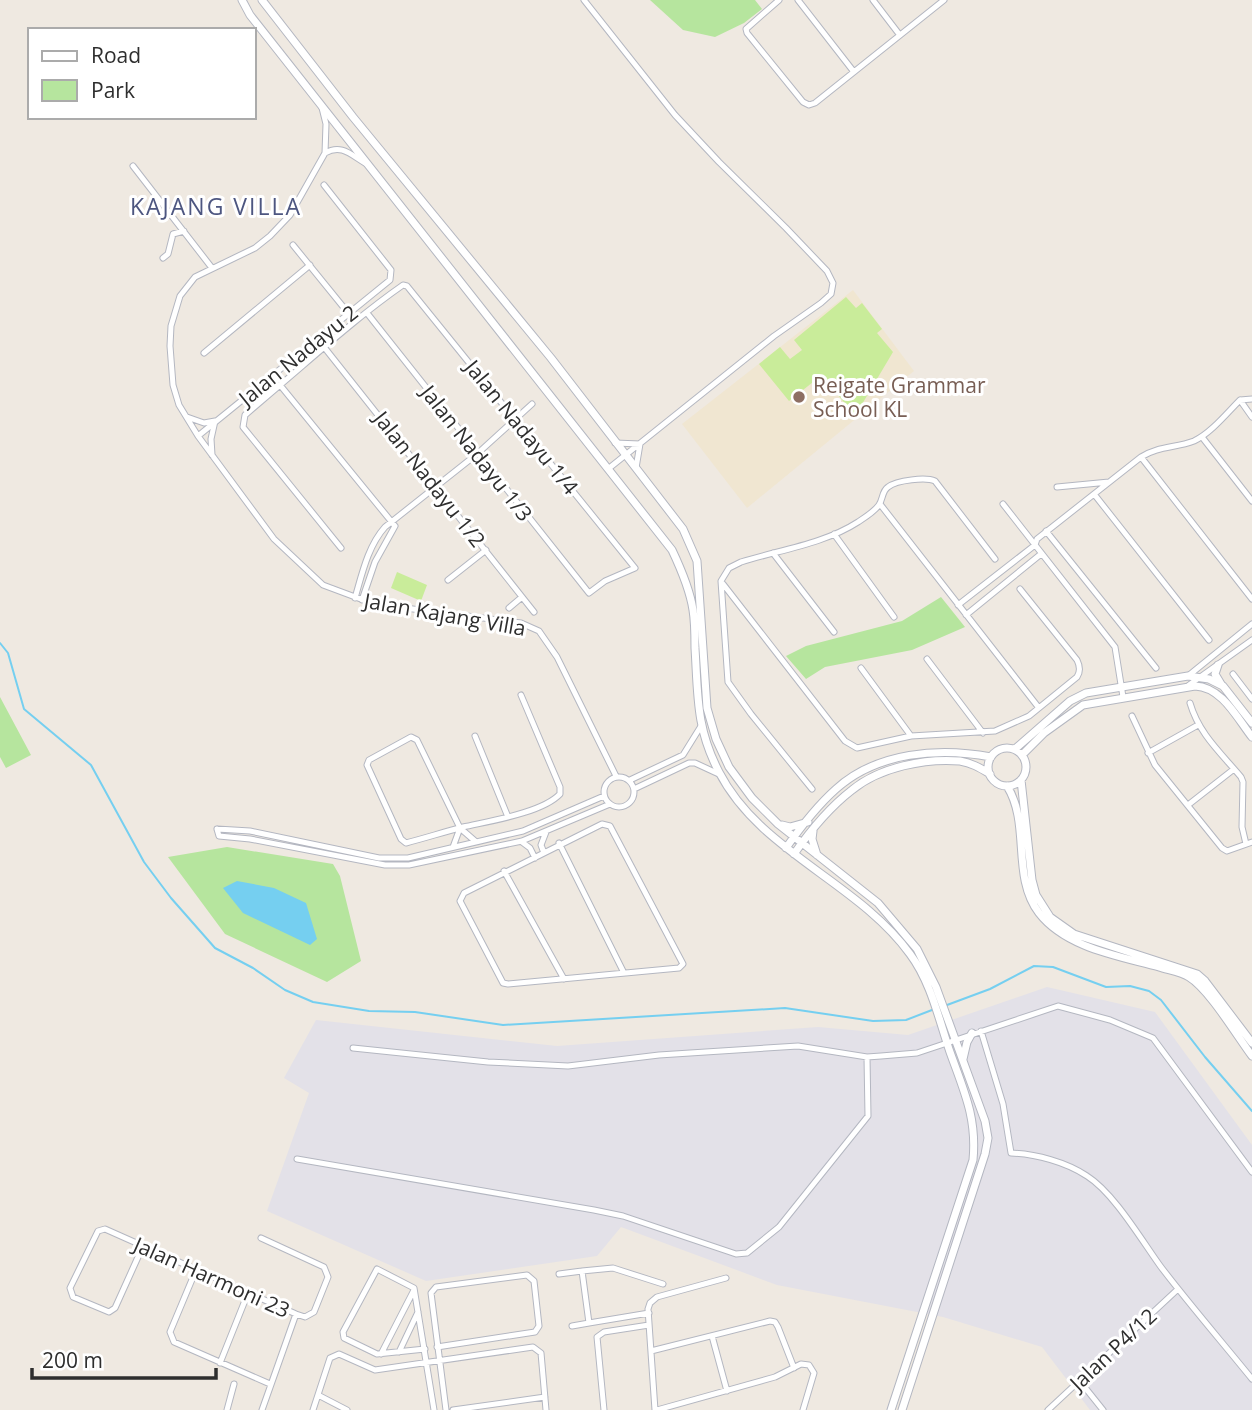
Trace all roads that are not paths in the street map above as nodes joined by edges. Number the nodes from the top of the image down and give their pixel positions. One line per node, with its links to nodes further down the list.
1 (242, 0): 10 (street)
2 (262, 0): 34 (street)
3 (584, 0): 35 (street)
4 (779, 0): 9 (street)
5 (798, 0): 9 (street)
6 (873, 0): 8 (street)
7 (944, 0): 8 (street)
8 (899, 33): 9 (street)
9 (854, 72)
10 (321, 104): 11 (street, Jalan Kajang Villa); 13 (street)
11 (325, 153): 13 (street); 19 (street, Jalan Kajang Villa)
12 (133, 166): 15 (street)
13 (370, 167): 40 (street)
14 (324, 185): 21 (street, Jalan Nadayu 2)
15 (184, 231): 17 (street); 19 (street)
16 (293, 245): 18 (street)
17 (163, 258)
18 (310, 265): 21 (street); 23 (street)
19 (212, 268): 28 (street, Jalan Kajang Villa)
20 (367, 313): 22 (street); 30 (street, Jalan Nadayu 1/4); 36 (street, Jalan Nadayu 1/3)
21 (349, 314): 31 (street, Jalan Nadayu 2)
22 (324, 347): 24 (street); 43 (street, Jalan Nadayu 1/2)
23 (204, 353)
24 (280, 385): 49 (street); 53 (street)
25 (1252, 399): 26 (street)
26 (1240, 400): 29 (street); 33 (street)
27 (532, 404): 30 (street)
28 (185, 415): 31 (street); 32 (street, Jalan Kajang Villa)
29 (1252, 417)
30 (516, 420): 36 (street); 69 (street, Jalan Nadayu 1/4)
31 (215, 421): 32 (street, Jalan Nadayu 2); 37 (street)
32 (198, 436): 37 (street, Jalan Kajang Villa)
33 (1202, 437): 39 (street); 46 (street)
34 (615, 443): 35 (street); 38 (street)
35 (640, 444): 38 (street); 41 (street)
36 (477, 454): 43 (street); 69 (street, Jalan Nadayu 1/3)
37 (212, 456): 68 (street, Jalan Kajang Villa)
38 (625, 456): 40 (street); 41 (street)
39 (1141, 457): 42 (street); 74 (street)
40 (608, 469): 103 (street)
41 (636, 469): 125 (street)
42 (1109, 482): 44 (street); 45 (street)
43 (435, 485): 49 (street); 54 (street, Jalan Nadayu 1/2)
44 (1057, 487)
45 (1094, 494): 50 (street); 83 (street)
46 (1252, 502)
47 (880, 504): 51 (street); 59 (street); 76 (street)
48 (1003, 504): 52 (street)
49 (393, 524): 55 (street); 58 (street)
50 (1046, 531): 52 (street); 88 (street)
51 (834, 534): 56 (street); 80 (street)
52 (1035, 545): 57 (street); 61 (street)
53 (341, 548)
54 (486, 550): 64 (street); 71 (street, Jalan Nadayu 1/2)
55 (370, 551): 58 (street); 60 (street)
56 (773, 553): 65 (street); 82 (street)
57 (1041, 554): 63 (street); 94 (street)
58 (378, 555): 62 (street)
59 (995, 559)
60 (365, 567): 62 (street); 66 (street)
61 (1006, 568): 63 (street); 76 (street)
62 (372, 570): 66 (street)
63 (1013, 577): 79 (street)
64 (448, 580)
65 (721, 581): 70 (street); 72 (street)
66 (362, 587): 68 (street); 73 (street); 75 (street)
67 (1020, 589): 99 (street)
68 (344, 593): 73 (street, Jalan Kajang Villa)
69 (589, 593)
70 (733, 596): 72 (street); 106 (street)
71 (522, 597): 77 (street); 78 (street, Jalan Nadayu 1/2)
72 (721, 598): 119 (street)
73 (359, 599): 75 (street, Jalan Kajang Villa)
74 (1252, 599)
75 (374, 604): 114 (street, Jalan Kajang Villa)
76 (958, 605): 79 (street)
77 (509, 608)
78 (534, 612)
79 (966, 615): 99 (street)
80 (894, 617)
81 (1252, 624): 90 (street)
82 (834, 632)
83 (1209, 640)
84 (1252, 640): 86 (street)
85 (927, 659): 104 (street)
86 (1218, 665): 91 (street); 92 (street)
87 (860, 668): 106 (street)
88 (1156, 668)
89 (1233, 674): 97 (street)
90 (1188, 676): 91 (street); 94 (street)
91 (1202, 677): 92 (street); 93 (street)
92 (1223, 686): 101 (street)
93 (1184, 687): 96 (street); 107 (street)
94 (1121, 688): 96 (street); 108 (street)
95 (521, 695): 123 (street)
96 (1123, 697): 108 (street)
97 (1252, 699)
98 (1190, 703): 102 (street)
99 (1039, 708): 104 (street)
100 (1132, 716): 109 (street)
101 (1252, 723)
102 (1198, 725): 109 (street); 111 (street)
103 (701, 726): 113 (street); 115 (street)
104 (983, 733): 106 (street)
105 (475, 736): 123 (street)
106 (911, 736)
107 (1252, 737)
108 (1018, 752): 110 (street); 116 (street)
109 (1148, 753): 122 (street)
110 (991, 757): 112 (street); 124 (street)
111 (1234, 769): 122 (street); 134 (street)
112 (990, 774): 117 (street); 127 (street)
113 (720, 775): 118 (street); 136 (street)
114 (615, 776): 115 (street); 120 (street)
115 (630, 780): 118 (street)
116 (1021, 780): 117 (street); 150 (street)
117 (1007, 786): 152 (street)
118 (634, 789): 121 (street)
119 (812, 789)
120 (604, 796): 121 (street); 130 (street)
121 (610, 804): 128 (street)
122 (1188, 805): 134 (street)
123 (508, 817): 126 (street)
124 (808, 822): 125 (street); 129 (street)
125 (778, 824): 129 (street)
126 (460, 828): 126 (street); 130 (street); 135 (street)
127 (814, 830): 133 (street); 139 (street)
128 (545, 832): 131 (street); 137 (street)
129 (794, 837): 133 (street); 136 (street)
130 (475, 841): 135 (street)
131 (522, 841): 135 (street); 140 (street)
132 (559, 843): 137 (street); 142 (street); 142 (street)
133 (802, 843): 138 (street); 139 (street)
134 (1249, 843)
135 (453, 848)
136 (786, 848): 138 (street)
137 (544, 853): 140 (street)
138 (794, 854): 144 (street)
139 (817, 855): 144 (street)
140 (534, 858): 141 (street)
141 (504, 871): 143 (street); 143 (street)
142 (624, 973): 143 (street)
143 (564, 979)
144 (933, 988): 145 (street)
145 (946, 1026): 147 (street); 148 (street); 149 (street)
146 (981, 1031): 147 (street); 156 (street); 164 (street)
147 (970, 1034): 148 (street); 154 (street)
148 (955, 1038): 149 (street); 154 (street)
149 (946, 1041): 153 (street); 204 (street)
150 (1252, 1043)
151 (353, 1048): 153 (street)
152 (1252, 1056)
153 (867, 1057): 155 (street)
154 (963, 1061): 205 (street)
155 (296, 1159)
156 (1252, 1172)
157 (261, 1238): 169 (street, Jalan Harmoni 23)
158 (143, 1246): 158 (street, Jalan Harmoni 23); 159 (street, Jalan Harmoni 23)
159 (196, 1270): 166 (street, Jalan Harmoni 23); 181 (street)
160 (582, 1271): 161 (street); 163 (street); 170 (street)
161 (559, 1275)
162 (726, 1278): 168 (street)
163 (663, 1284)
164 (1178, 1289): 183 (street); 184 (street, Jalan P4/12)
165 (414, 1290): 167 (street); 178 (street); 178 (street)
166 (248, 1293): 169 (street, Jalan Harmoni 23); 181 (street)
167 (418, 1312): 175 (street); 177 (street)
168 (649, 1313): 170 (street); 171 (street)
169 (296, 1314): 186 (street)
170 (589, 1323): 172 (street)
171 (649, 1325): 176 (street); 201 (street)
172 (572, 1326)
173 (712, 1336): 176 (street); 182 (street); 187 (street)
174 (438, 1347): 174 (street); 179 (street)
175 (425, 1349): 177 (street); 180 (street)
176 (651, 1351): 202 (street)
177 (399, 1352): 178 (street)
178 (381, 1354)
179 (439, 1359): 180 (street); 189 (street); 198 (street)
180 (428, 1361): 188 (street); 192 (street)
181 (220, 1363): 186 (street)
182 (794, 1368): 187 (street); 203 (street)
183 (1252, 1379)
184 (1079, 1380): 206 (street, Jalan P4/12); 207 (street)
185 (234, 1384): 193 (street)
186 (270, 1384): 194 (street)
187 (727, 1391): 191 (street)
188 (318, 1395): 195 (street); 196 (street)
189 (545, 1397): 190 (street); 200 (street)
190 (492, 1407): 199 (street)
191 (681, 1407): 202 (street)
192 (434, 1409): 197 (street)
193 (227, 1410)
194 (261, 1410)
195 (313, 1410)
196 (347, 1410)
197 (425, 1410)
198 (446, 1410)
199 (453, 1410)
200 (546, 1410)
201 (604, 1410)
202 (656, 1410)
203 (803, 1410)
204 (891, 1410)
205 (902, 1410)
206 (1048, 1410)
207 (1103, 1410)

